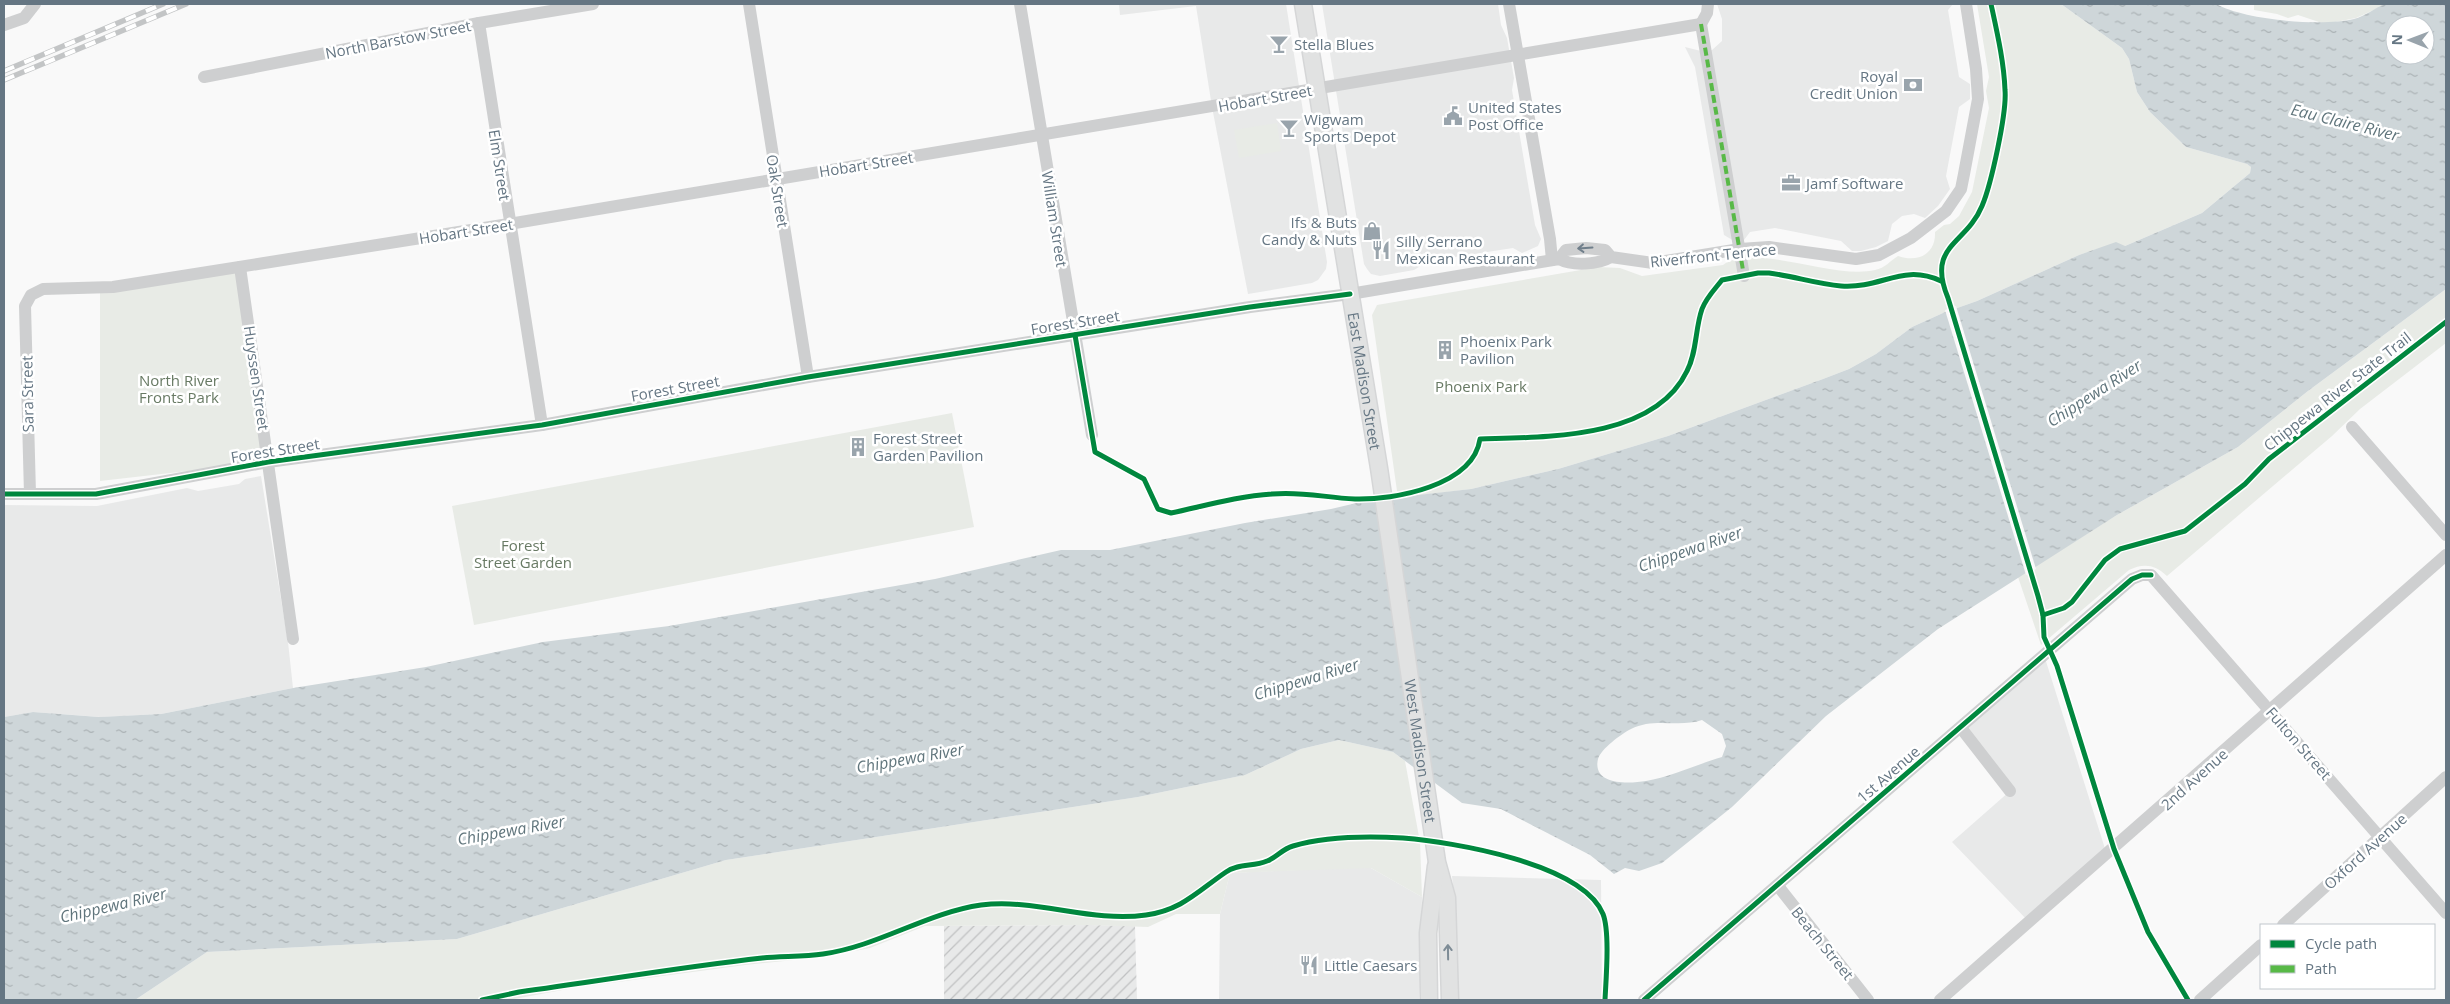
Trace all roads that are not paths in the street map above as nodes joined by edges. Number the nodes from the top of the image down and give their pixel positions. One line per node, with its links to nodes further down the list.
1 (35, 4): 11 (street)
2 (593, 4): 9 (street, North Barstow Street)
3 (748, 4): 16 (street, Oak Street)
4 (1020, 4): 15 (street, William Street)
5 (1303, 4): 14 (main road, East Madison Street)
6 (1509, 4): 12 (street)
7 (1708, 4): 10 (street)
8 (1966, 4): 18 (street, Riverfront Terrace)
9 (479, 23): 13 (street, North Barstow Street); 17 (street, Elm Street)
10 (1701, 24): 12 (street, Hobart Street); 18 (street)
11 (4, 25)
12 (1518, 56): 14 (street, Hobart Street); 19 (street)
13 (204, 77)
14 (1316, 89): 15 (street, Hobart Street); 22 (main road, East Madison Street)
15 (1041, 135): 16 (street, Hobart Street); 24 (street, William Street)
16 (776, 179): 17 (street, Hobart Street); 25 (street, Oak Street)
17 (509, 224): 20 (street, Hobart Street); 26 (street, Elm Street)
18 (1740, 249): 19 (street, Riverfront Terrace); 21 (street)
19 (1555, 260): 22 (street, Riverfront Terrace)
20 (240, 267): 23 (street, Hobart Street); 29 (street, Huyssen Street)
21 (1744, 276)
22 (1350, 294): 24 (street, Forest Street); 36 (main road, East Madison Street)
23 (31, 296): 31 (street, Sara Street)
24 (1075, 335): 25 (street, Forest Street); 28 (street, William Street)
25 (808, 377): 26 (street, Forest Street)
26 (542, 425): 29 (street, Forest Street)
27 (2352, 427): 32 (street)
28 (1092, 435)
29 (268, 462): 31 (street, Forest Street); 35 (street, Huyssen Street)
30 (4, 494): 31 (street, Forest Street)
31 (30, 494)
32 (2446, 535)
33 (2446, 555): 37 (street, 2nd Avenue)
34 (2151, 575): 37 (street, Fulton Street); 38 (street, 1st Avenue)
35 (293, 638)
36 (1404, 640): 42 (main road, West Madison Street)
37 (2271, 711): 41 (street, Fulton Street); 51 (street, 2nd Avenue)
38 (1961, 728): 40 (street); 43 (street, 1st Avenue)
39 (2446, 777): 41 (street, Oxford Avenue)
40 (2010, 791)
41 (2381, 837): 44 (street, Fulton Street); 45 (street, Oxford Avenue)
42 (1437, 862): 47 (main road, West Madison Street); 48 (main road, West Madison Street, one-way to 42)
43 (1778, 886): 49 (street, 1st Avenue); 50 (street, Beach Street)
44 (2446, 913)
45 (2284, 924)
46 (2260, 946): 52 (street)
47 (1429, 1000)
48 (1450, 1000)
49 (1644, 1000)
50 (1868, 1000)
51 (1940, 1000)
52 (2200, 1000)

